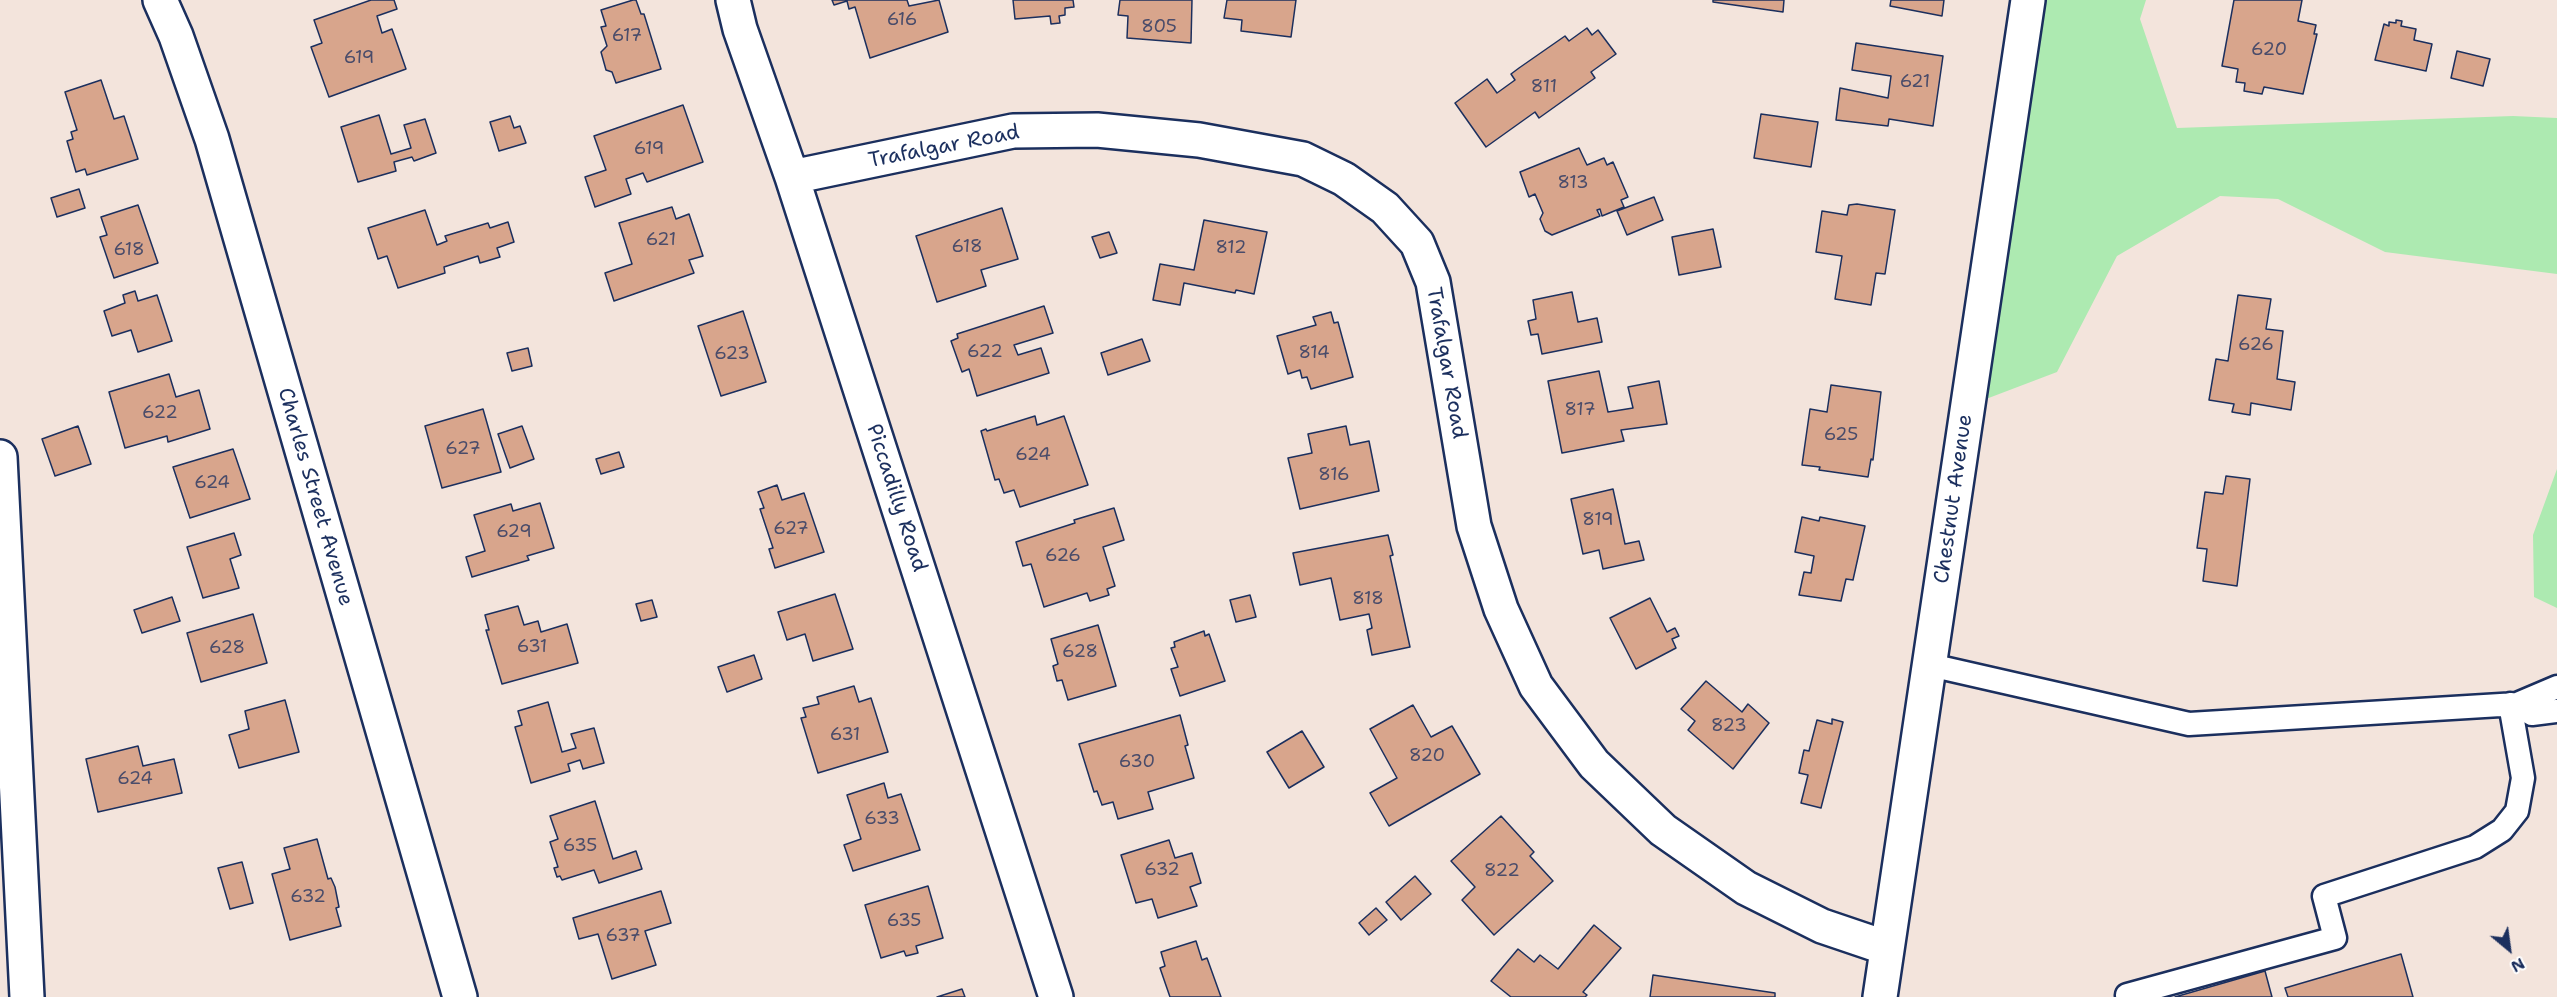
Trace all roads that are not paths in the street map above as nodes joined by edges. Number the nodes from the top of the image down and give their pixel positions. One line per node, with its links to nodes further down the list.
1 (160, 0): 13 (street, Charles Street Avenue)
2 (733, 0): 4 (street, Piccadilly Road)
3 (2028, 0): 6 (street, Chestnut Avenue)
4 (792, 177): 10 (street, Trafalgar Road); 14 (street, Piccadilly Road)
5 (0, 457): 12 (street)
6 (1930, 665): 8 (lane); 10 (street, Chestnut Avenue)
7 (2557, 687): 8 (lane)
8 (2514, 704): 9 (lane); 11 (lane)
9 (2557, 711)
10 (1887, 948): 15 (street, Chestnut Avenue)
11 (2127, 995)
12 (27, 997)
13 (460, 997)
14 (1056, 997)
15 (1880, 997)

